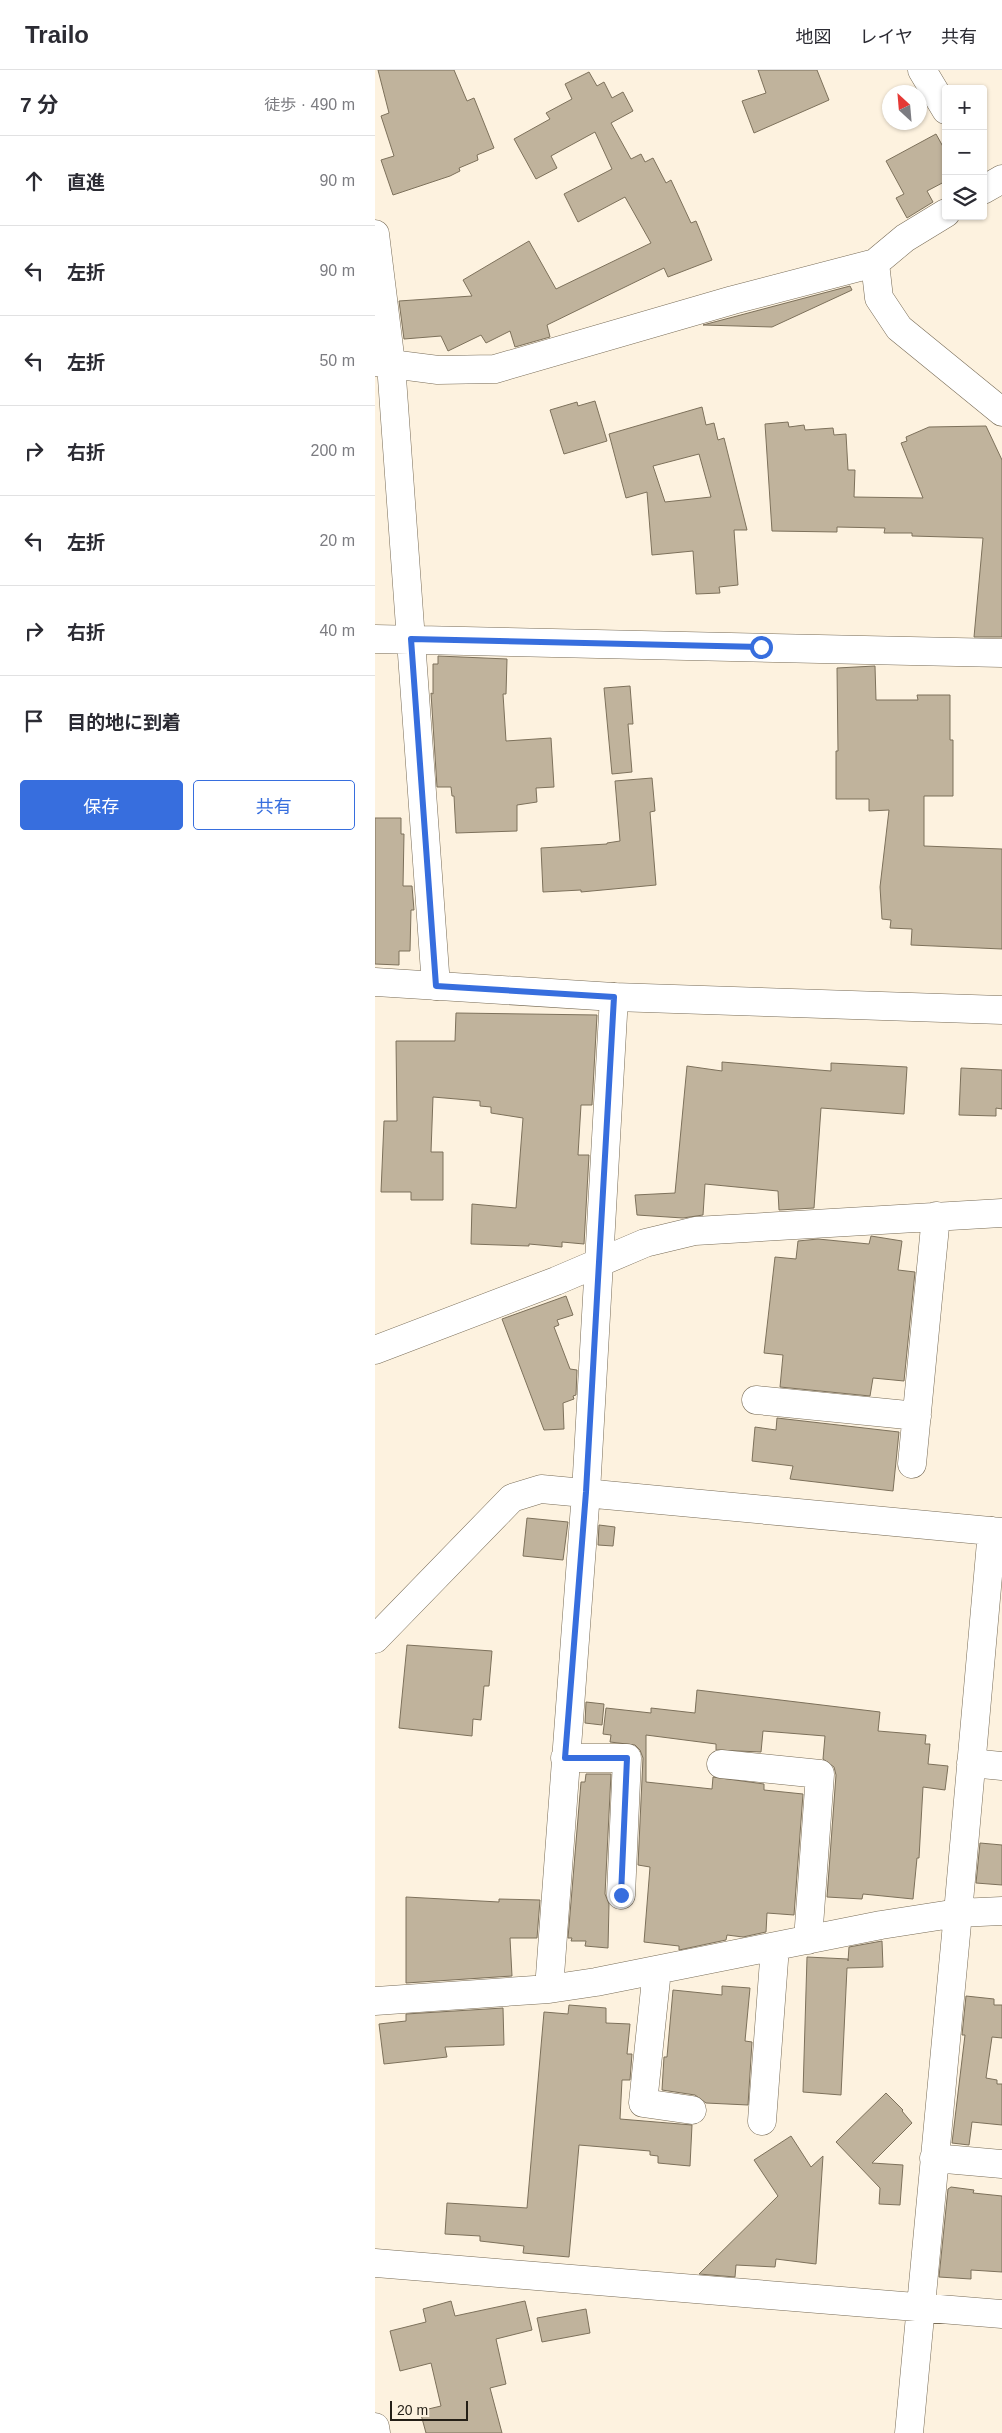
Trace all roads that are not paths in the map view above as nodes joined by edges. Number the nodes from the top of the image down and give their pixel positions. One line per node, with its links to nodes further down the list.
1 (921, 70): 2 (street)
2 (942, 104)
3 (942, 215): 5 (street)
4 (375, 234): 6 (street)
5 (875, 263): 6 (street); 7 (street)
6 (383, 363): 9 (street)
7 (1002, 412)
8 (375, 639): 9 (street)
9 (411, 639): 10 (street); 12 (street)
10 (1002, 653)
11 (375, 982): 12 (street)
12 (436, 986): 13 (street)
13 (614, 997): 14 (street); 17 (street)
14 (1002, 1010)
15 (1002, 1213): 16 (street)
16 (936, 1216): 17 (street); 20 (street)
17 (599, 1262): 18 (street); 22 (street)
18 (375, 1350)
19 (756, 1400): 20 (street)
20 (917, 1416): 21 (street)
21 (912, 1464)
22 (586, 1492): 23 (street); 25 (street); 26 (street)
23 (997, 1531): 24 (street)
24 (993, 1624): 27 (street)
25 (375, 1639)
26 (565, 1758): 30 (street); 36 (street)
27 (971, 1763): 29 (street); 32 (street)
28 (721, 1764): 33 (street)
29 (1002, 1766)
30 (621, 1895)
31 (1002, 1911): 32 (street)
32 (958, 1914): 33 (street); 40 (street)
33 (808, 1940): 34 (street)
34 (775, 1947): 35 (street); 39 (street)
35 (657, 1970): 36 (street); 38 (street)
36 (549, 1988): 37 (street)
37 (375, 2001)
38 (692, 2110)
39 (762, 2121)
40 (934, 2158): 41 (street); 43 (street)
41 (1002, 2164)
42 (375, 2263): 43 (street)
43 (920, 2307): 44 (street); 47 (street)
44 (1002, 2314)
45 (375, 2427): 46 (street)
46 (377, 2433)
47 (909, 2433)

